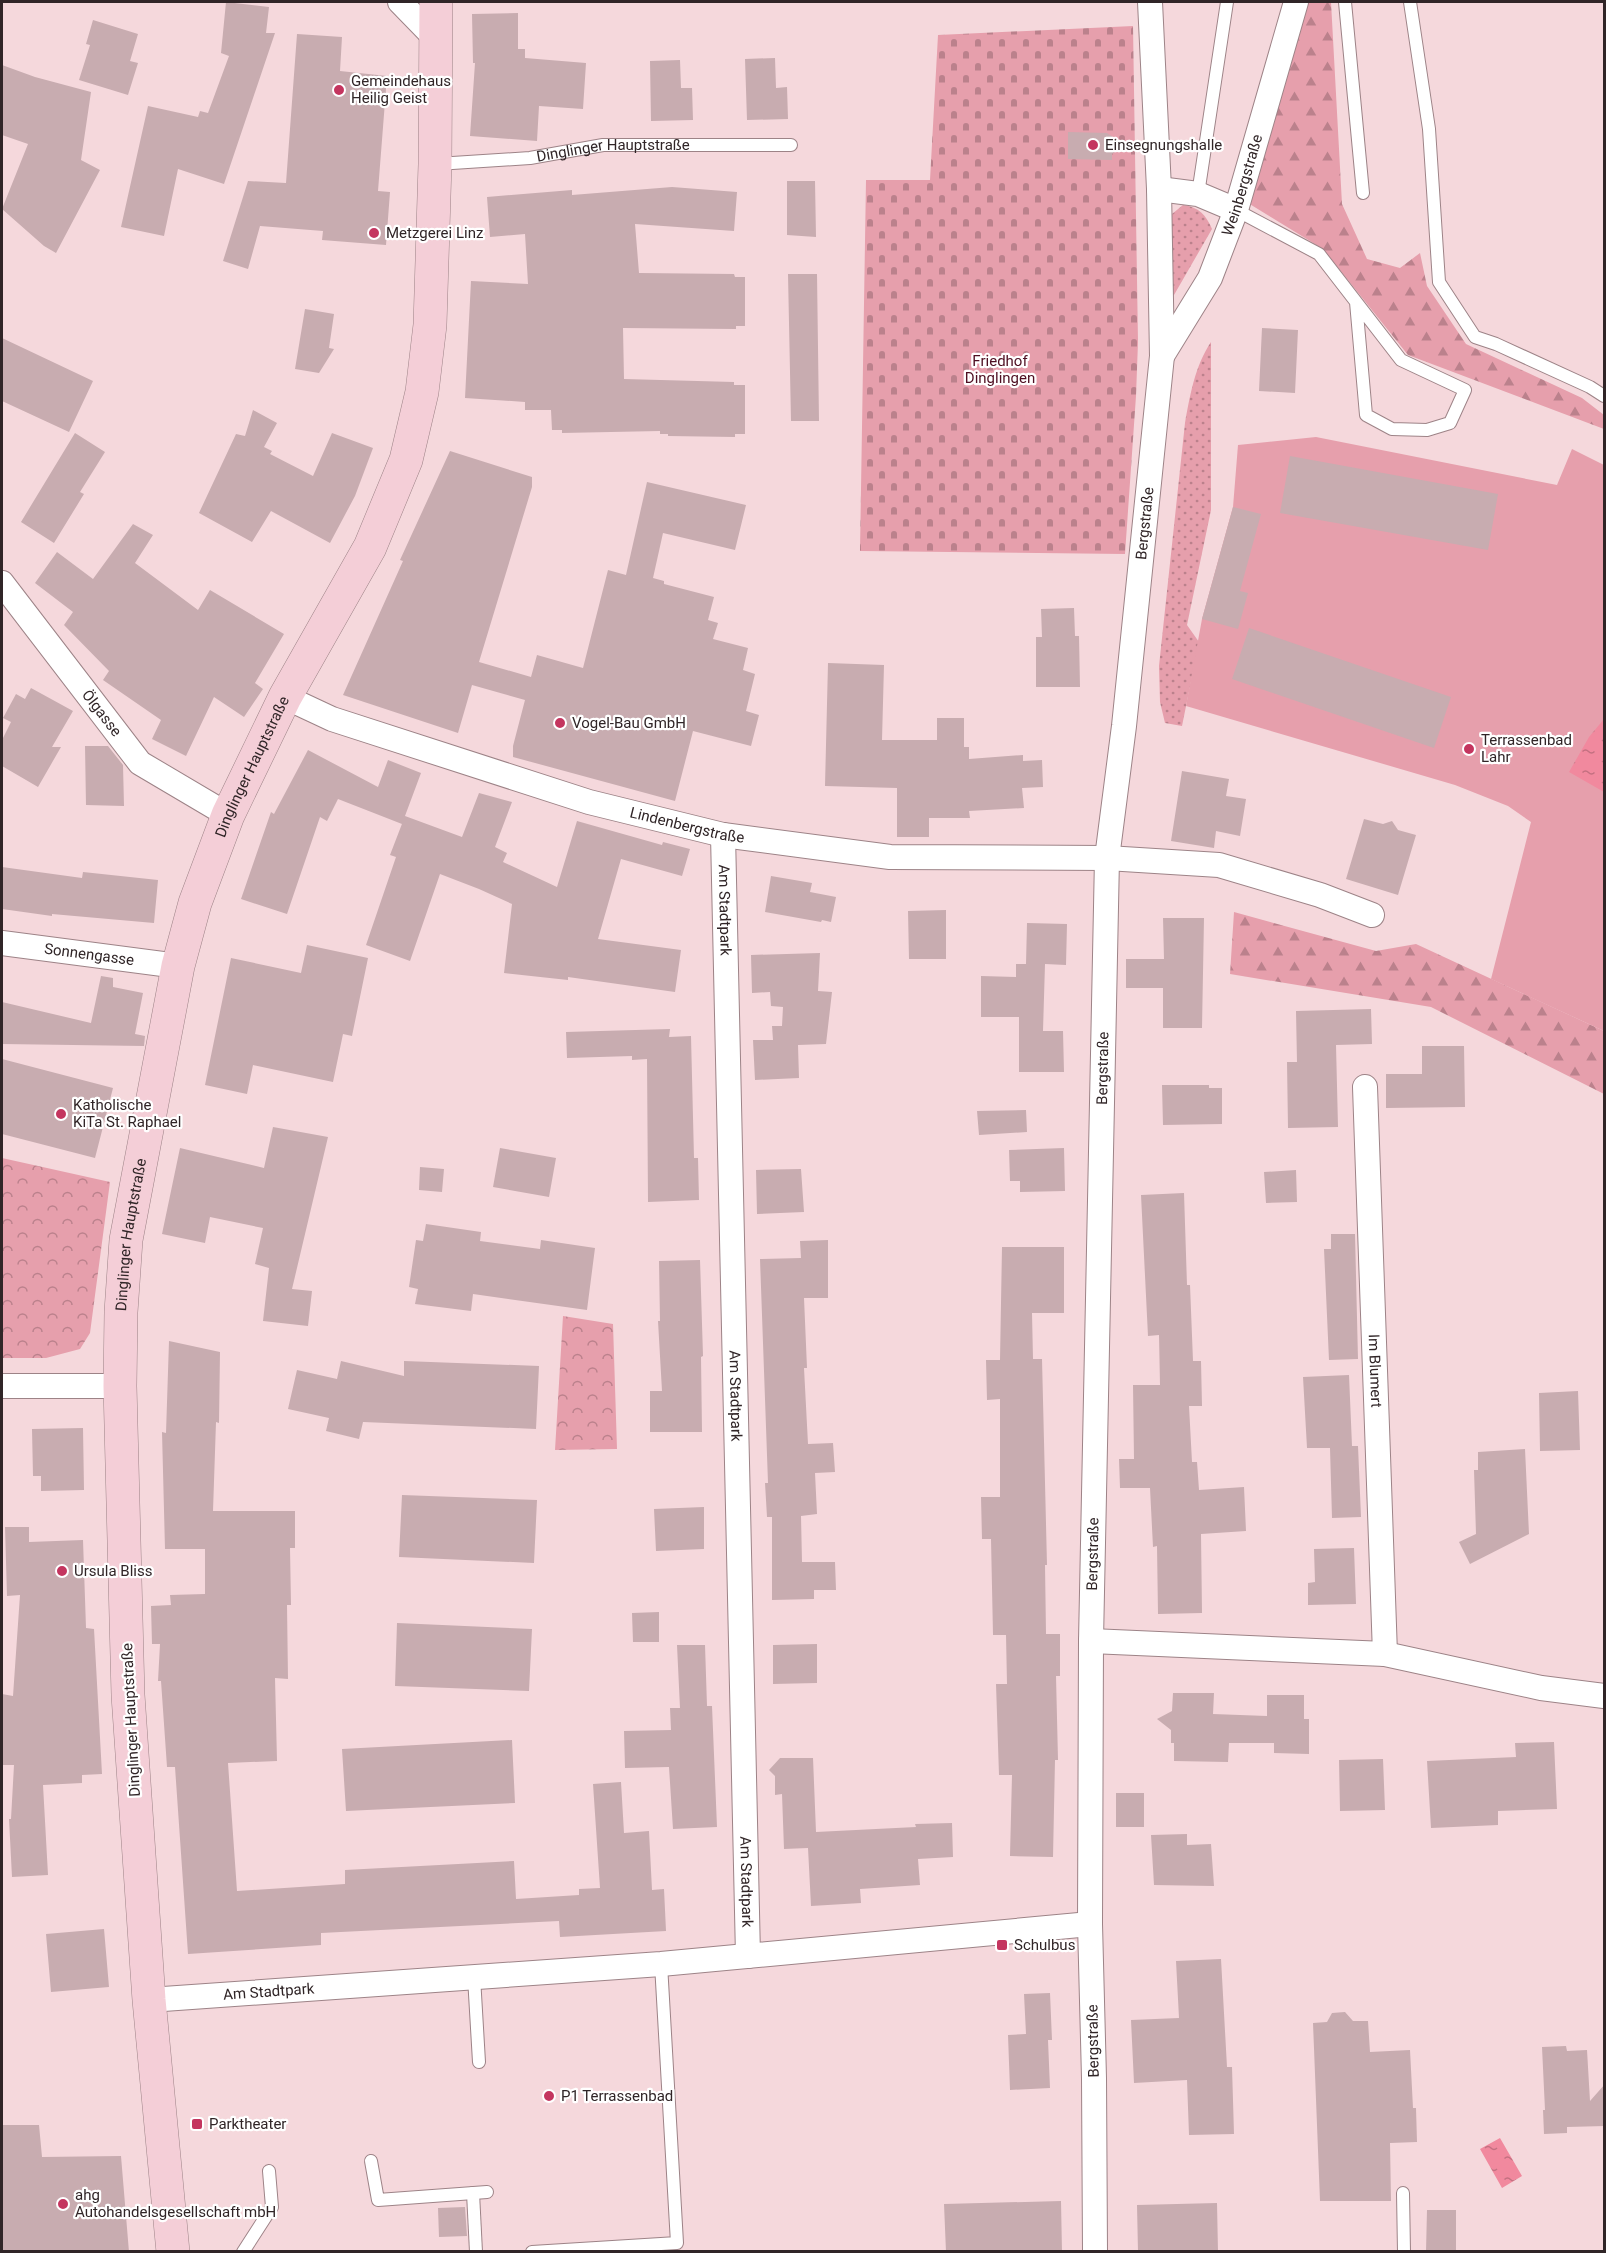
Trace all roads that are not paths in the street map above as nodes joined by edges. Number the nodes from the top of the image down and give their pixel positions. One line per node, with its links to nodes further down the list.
1 (400, 2): 8 (street)
2 (436, 2): 8 (street, Dinglinger Hauptstraße)
3 (1150, 2): 11 (street, Bergstraße)
4 (1227, 2): 13 (lane)
5 (1296, 2): 14 (street, Weinbergstraße)
6 (1346, 2): 12 (lane)
7 (1410, 2): 17 (lane)
8 (435, 38): 10 (street, Dinglinger Hauptstraße)
9 (791, 145): 10 (lane, Dinglinger Hauptstraße)
10 (435, 164): 19 (street, Dinglinger Hauptstraße)
11 (1159, 189): 13 (street); 16 (street, Bergstraße)
12 (1363, 193)
13 (1198, 194): 14 (street)
14 (1236, 210): 15 (lane); 16 (street, Weinbergstraße)
15 (1356, 302): 15 (lane)
16 (1162, 356): 22 (street, Bergstraße)
17 (1605, 396)
18 (2, 583): 20 (street, Ölgasse)
19 (285, 697): 20 (street, Dinglinger Hauptstraße); 21 (street, Lindenbergstraße)
20 (228, 815): 25 (street, Dinglinger Hauptstraße)
21 (723, 835): 22 (street, Lindenbergstraße); 33 (street, Am Stadtpark)
22 (1107, 858): 23 (street); 29 (street, Bergstraße)
23 (1372, 915)
24 (2, 943): 25 (street, Sonnengasse)
25 (178, 966): 28 (street, Dinglinger Hauptstraße)
26 (1365, 1088): 30 (street, Im Blumert)
27 (2, 1386): 28 (street)
28 (120, 1386): 36 (street, Dinglinger Hauptstraße)
29 (1091, 1641): 30 (street); 32 (street, Bergstraße)
30 (1385, 1654): 31 (street)
31 (1605, 1696)
32 (1090, 1924): 33 (street, Am Stadtpark); 47 (street, Bergstraße)
33 (748, 1956): 34 (street, Am Stadtpark)
34 (661, 1964): 35 (street, Am Stadtpark); 46 (lane)
35 (474, 1977): 36 (street, Am Stadtpark); 37 (lane)
36 (149, 2000): 43 (street, Dinglinger Hauptstraße)
37 (479, 2062)
38 (370, 2161): 41 (lane)
39 (269, 2171): 44 (lane)
40 (487, 2192): 41 (lane)
41 (472, 2193): 45 (lane)
42 (1403, 2193): 48 (lane)
43 (173, 2252)
44 (243, 2252)
45 (476, 2252)
46 (532, 2252)
47 (1095, 2252)
48 (1404, 2252)

